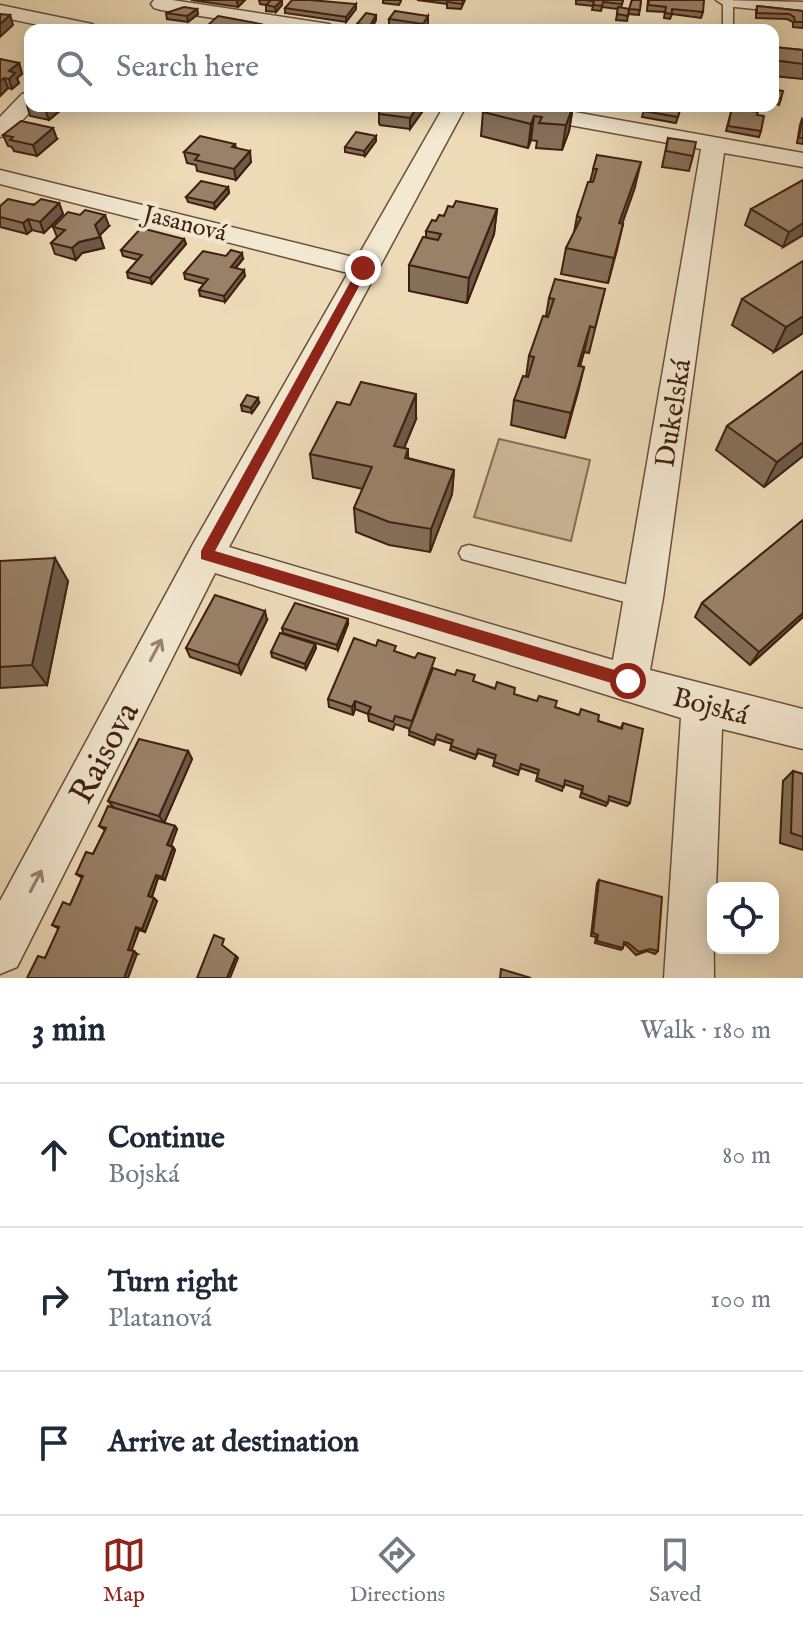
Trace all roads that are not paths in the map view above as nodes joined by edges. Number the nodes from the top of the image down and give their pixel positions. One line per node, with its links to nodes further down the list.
1 (726, 0): 2 (street); 7 (lane)
2 (803, 8)
3 (161, 9): 6 (street)
4 (0, 11): 5 (street)
5 (63, 24)
6 (281, 24)
7 (728, 24)
8 (24, 105): 11 (street)
9 (452, 112): 15 (street, Raisova)
10 (536, 112): 12 (street)
11 (0, 130)
12 (713, 145): 13 (street); 18 (street, Dukelská)
13 (803, 160)
14 (3, 177): 15 (street, Jasanová)
15 (363, 268): 17 (street, Raisova)
16 (469, 553): 18 (lane)
17 (206, 555): 19 (street, Bojská); 22 (street, Raisova, one-way to 17)
18 (644, 598): 19 (street, Dukelská)
19 (628, 681): 20 (street, Bojská)
20 (702, 705): 21 (street, Bojská); 23 (street)
21 (803, 729)
22 (0, 950)
23 (689, 978)

